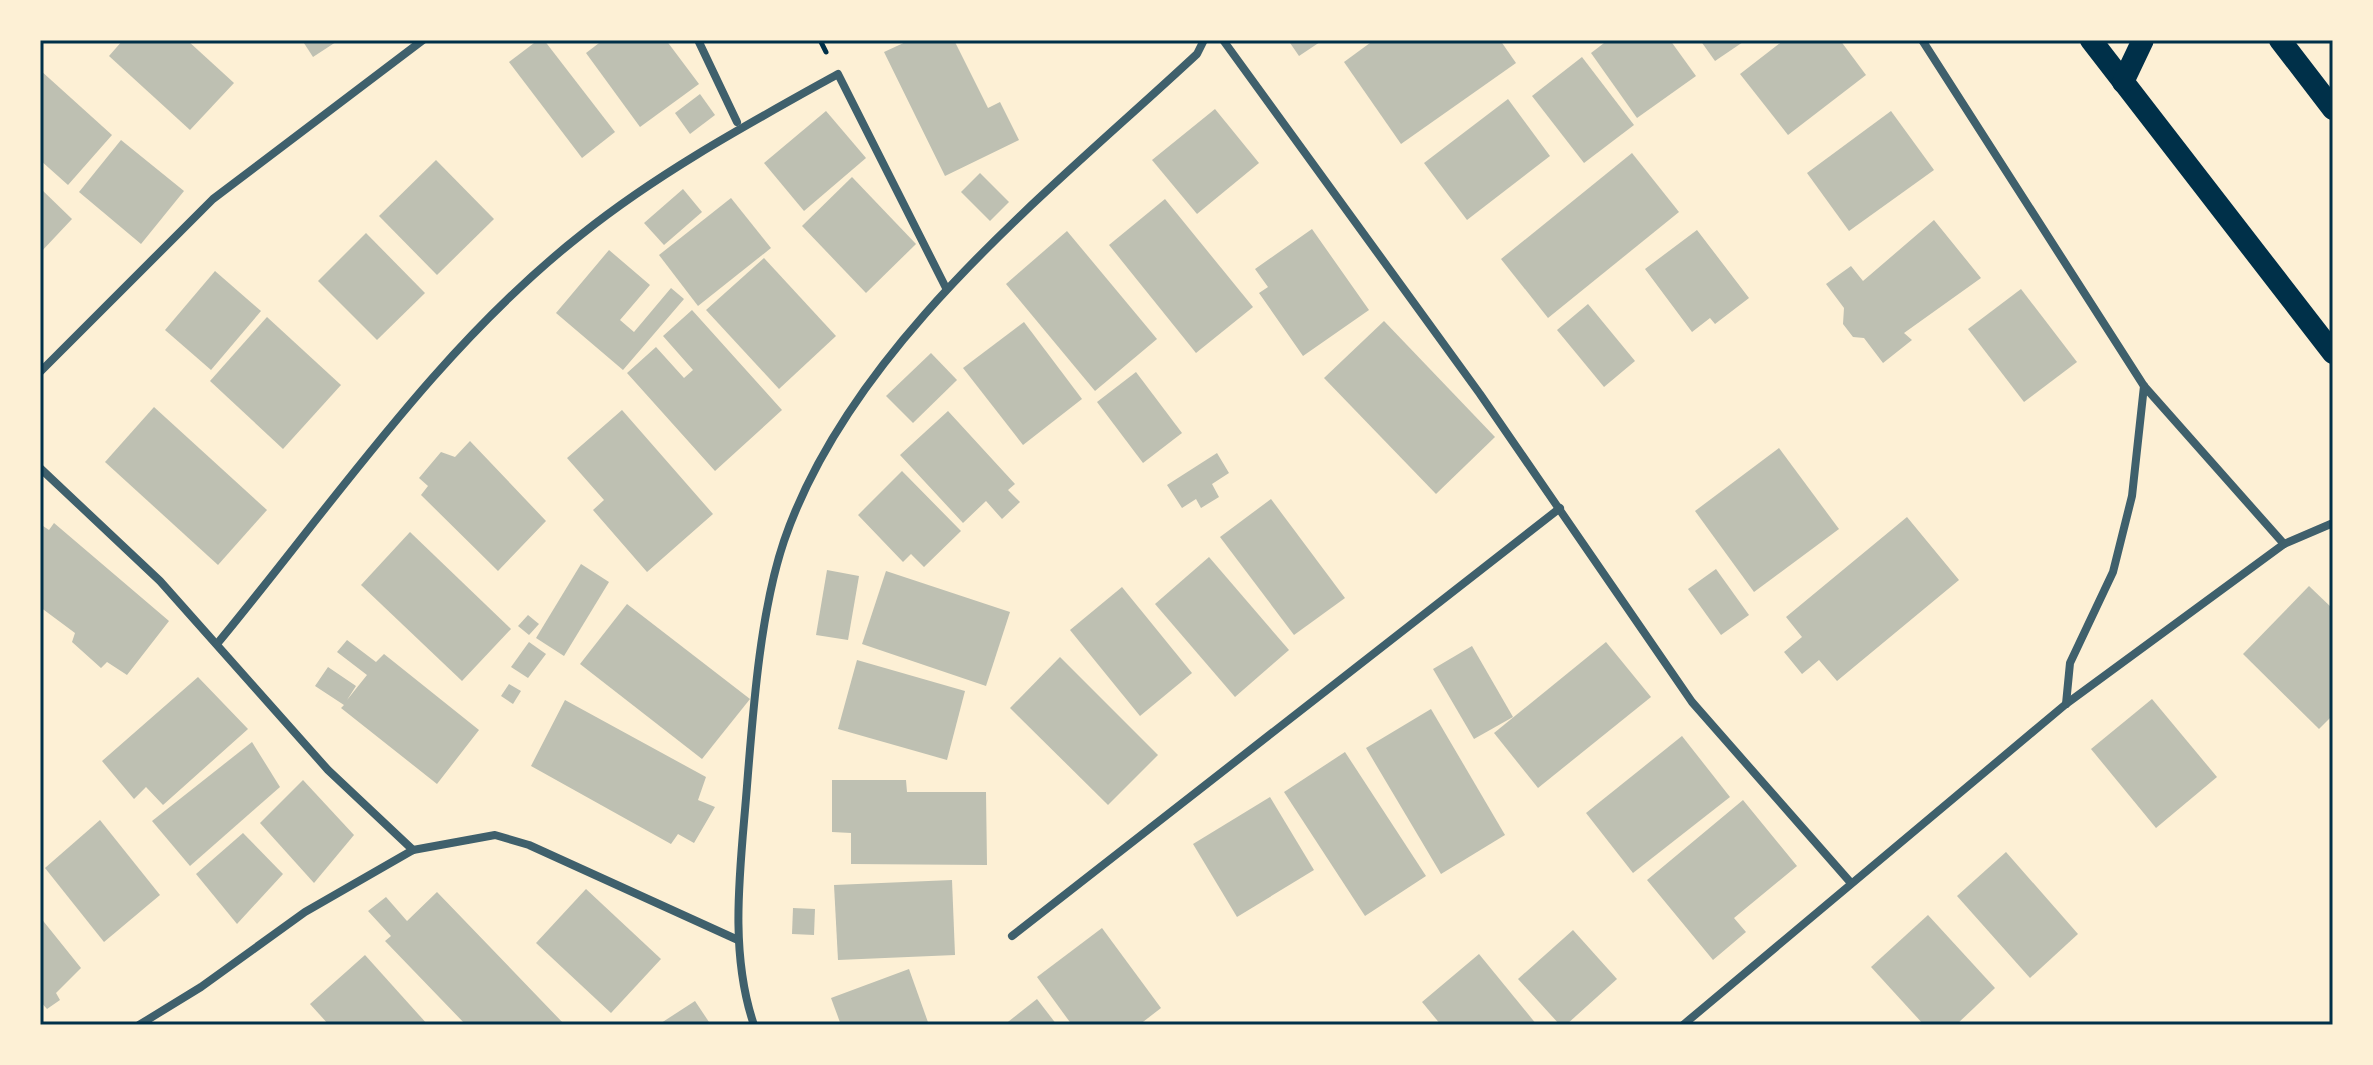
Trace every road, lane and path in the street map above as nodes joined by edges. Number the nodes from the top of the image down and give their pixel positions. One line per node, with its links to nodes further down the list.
1 (423, 40): 14 (street)
2 (698, 40): 11 (street)
3 (1204, 40): 12 (street)
4 (1223, 40): 17 (street)
5 (1922, 40): 15 (street)
6 (2091, 40): 9 (highway)
7 (2143, 40): 9 (highway)
8 (2280, 40): 10 (highway)
9 (2123, 82): 13 (highway)
10 (2333, 109)
11 (737, 122)
12 (946, 288): 20 (street); 25 (street)
13 (2333, 353)
14 (40, 372)
15 (2144, 386): 19 (street); 21 (street)
16 (40, 468): 20 (street)
17 (1560, 508): 23 (street); 24 (street)
18 (2333, 523): 19 (street)
19 (2284, 544): 21 (street)
20 (217, 644): 22 (street)
21 (2066, 704): 23 (street)
22 (413, 850): 25 (street); 26 (street)
23 (1851, 883): 28 (street)
24 (1012, 936)
25 (738, 940): 27 (street)
26 (139, 1025)
27 (754, 1025)
28 (1683, 1025)

